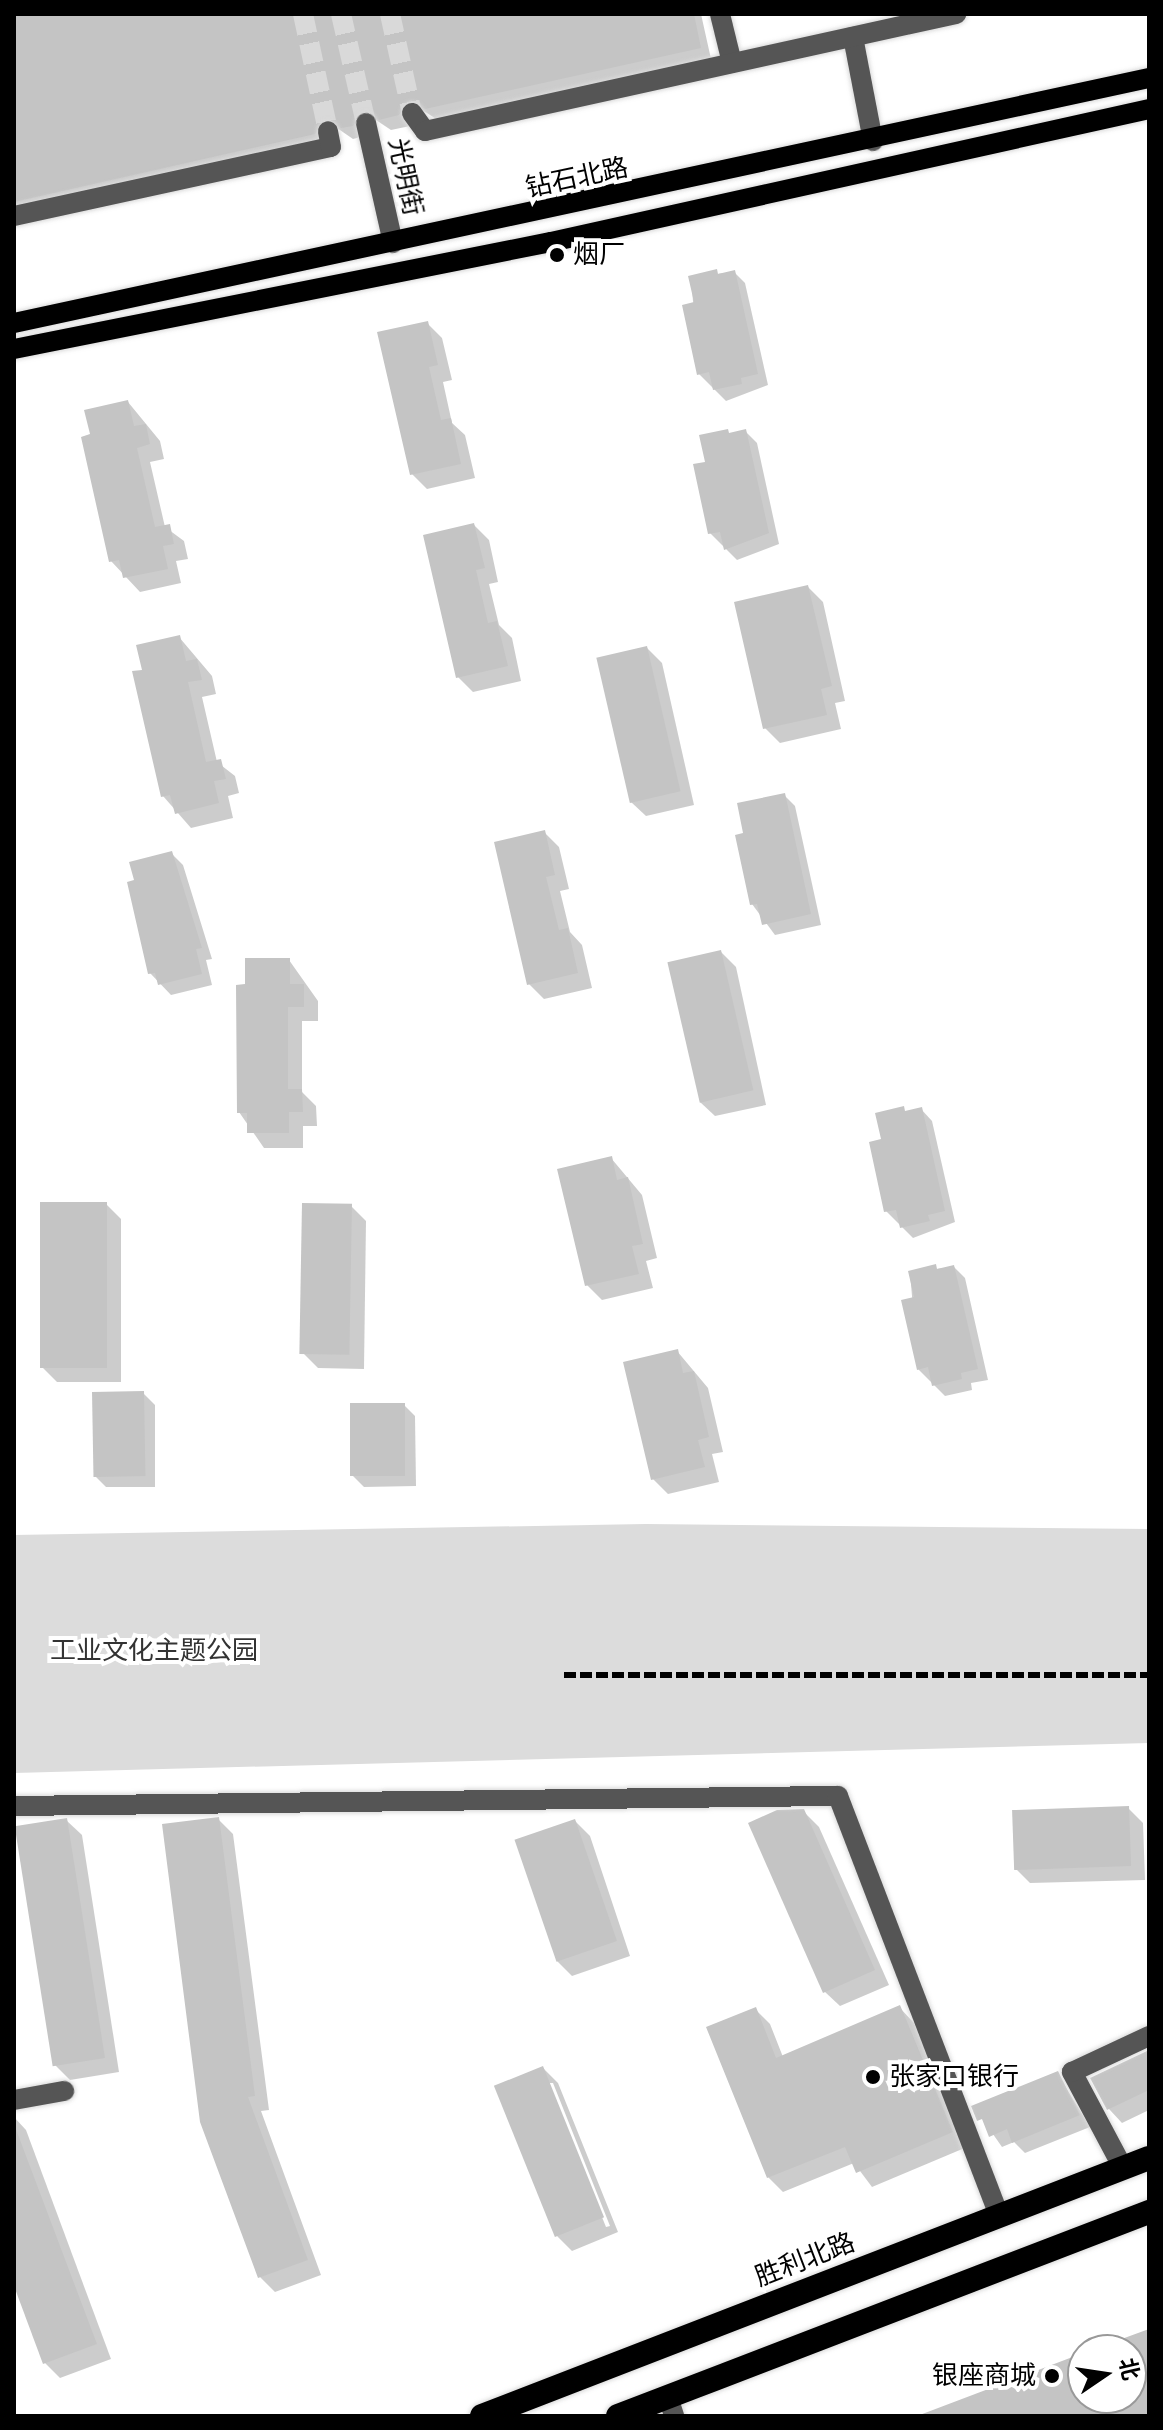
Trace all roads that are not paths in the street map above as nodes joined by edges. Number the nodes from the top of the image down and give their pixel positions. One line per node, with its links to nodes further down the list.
1 (720, 14): 4 (street)
2 (956, 14): 3 (street)
3 (853, 37): 4 (street); 10 (street)
4 (732, 63): 7 (street)
5 (1149, 78): 10 (main road, 钻石北路)
6 (1149, 109): 14 (main road)
7 (412, 113)
8 (366, 123): 12 (street, 光明街)
9 (328, 131): 11 (street)
10 (873, 141): 12 (main road, 钻石北路)
11 (14, 216)
12 (393, 243): 13 (main road, 钻石北路)
13 (14, 323)
14 (14, 349)
15 (14, 1806): 22 (street)
16 (1149, 2036): 20 (street)
17 (64, 2091): 18 (street)
18 (14, 2100)
19 (1149, 2158): 20 (highway, 胜利北路)
20 (1123, 2168): 22 (highway, 胜利北路)
21 (1149, 2212): 23 (highway)
22 (999, 2215): 24 (highway, 胜利北路)
23 (671, 2407): 25 (highway)
24 (482, 2416)
25 (618, 2416)

